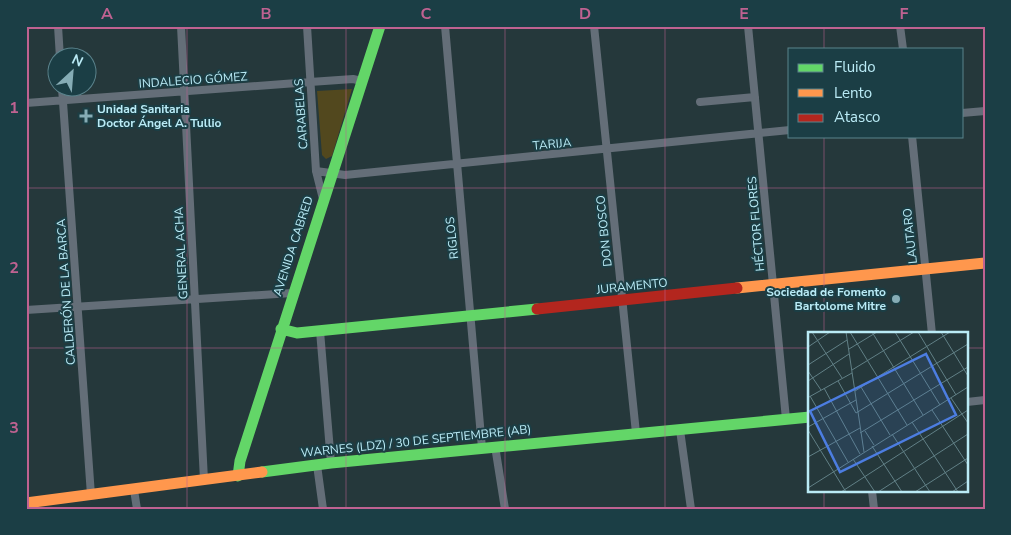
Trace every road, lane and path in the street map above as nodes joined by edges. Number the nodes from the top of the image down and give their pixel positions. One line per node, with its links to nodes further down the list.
1 (58, 26): 9 (street)
2 (181, 26): 13 (street, GENERAL ACHA)
3 (307, 26): 12 (street, CARABELAS)
4 (380, 26): 11 (street, AVENIDA CABRED)
5 (444, 26): 24 (street, RIGLOS)
6 (594, 26): 23 (street, DON BOSCO)
7 (748, 26): 14 (street, HÉCTOR FLORES)
8 (900, 26): 10 (street)
9 (59, 48)
10 (903, 48)
11 (362, 81): 12 (street, INDALECIO GÓMEZ); 26 (street, AVENIDA CABRED)
12 (310, 82): 13 (street, INDALECIO GÓMEZ); 25 (street, CARABELAS)
13 (184, 92): 15 (street, INDALECIO GÓMEZ); 32 (street, GENERAL ACHA)
14 (755, 97): 16 (street); 21 (street, HÉCTOR FLORES)
15 (63, 100): 17 (street, INDALECIO GÓMEZ); 34 (street, CALDERÓN DE LA BARCA)
16 (700, 102)
17 (26, 103)
18 (985, 111): 19 (street)
19 (964, 114)
20 (788, 130): 21 (street, TARIJA)
21 (759, 134): 23 (street, TARIJA); 30 (street, HÉCTOR FLORES)
22 (912, 138): 29 (street, LAUTARO)
23 (606, 150): 24 (street, TARIJA); 33 (street, DON BOSCO)
24 (456, 164): 26 (street, TARIJA); 36 (street, RIGLOS)
25 (316, 171): 26 (street, TARIJA); 27 (street, CARABELAS)
26 (332, 175): 27 (street, AVENIDA CABRED)
27 (323, 200): 31 (street, AVENIDA CABRED)
28 (985, 264): 29 (street, JURAMENTO)
29 (925, 270): 30 (street, JURAMENTO); 39 (street, LAUTARO)
30 (773, 285): 33 (street, JURAMENTO); 43 (street, HÉCTOR FLORES)
31 (292, 293): 32 (street); 37 (street, AVENIDA CABRED)
32 (195, 298): 34 (street); 51 (street, GENERAL ACHA)
33 (622, 301): 36 (street, JURAMENTO); 45 (street, DON BOSCO)
34 (78, 306): 35 (street); 54 (street, CALDERÓN DE LA BARCA)
35 (26, 310)
36 (470, 316): 38 (street, JURAMENTO); 47 (street, RIGLOS)
37 (282, 329): 38 (street, JURAMENTO); 50 (street, AVENIDA CABRED)
38 (320, 330): 48 (street)
39 (932, 332)
40 (985, 400): 41 (street)
41 (968, 402)
42 (808, 417): 43 (street, WARNES (LDZ) / 30 DE SEPTIEMBRE (AB))
43 (786, 419): 44 (street, WARNES (LDZ) / 30 DE SEPTIEMBRE (AB))
44 (680, 430): 45 (street, WARNES (LDZ) / 30 DE SEPTIEMBRE (AB)); 59 (street)
45 (636, 433): 46 (street, WARNES (LDZ) / 30 DE SEPTIEMBRE (AB))
46 (495, 446): 47 (street, WARNES (LDZ) / 30 DE SEPTIEMBRE (AB)); 58 (street)
47 (482, 448): 48 (street, WARNES (LDZ) / 30 DE SEPTIEMBRE (AB))
48 (331, 463): 49 (street, WARNES (LDZ) / 30 DE SEPTIEMBRE (AB))
49 (317, 465): 50 (street, WARNES (LDZ) / 30 DE SEPTIEMBRE (AB)); 57 (street)
50 (238, 476): 51 (street, WARNES (LDZ) / 30 DE SEPTIEMBRE (AB))
51 (204, 480): 52 (street, WARNES (LDZ) / 30 DE SEPTIEMBRE (AB))
52 (134, 490): 54 (street, WARNES (LDZ) / 30 DE SEPTIEMBRE (AB)); 56 (street)
53 (872, 492): 60 (street)
54 (91, 495): 55 (street, WARNES (LDZ) / 30 DE SEPTIEMBRE (AB))
55 (26, 503)
56 (137, 509)
57 (322, 509)
58 (505, 509)
59 (691, 509)
60 (874, 509)

